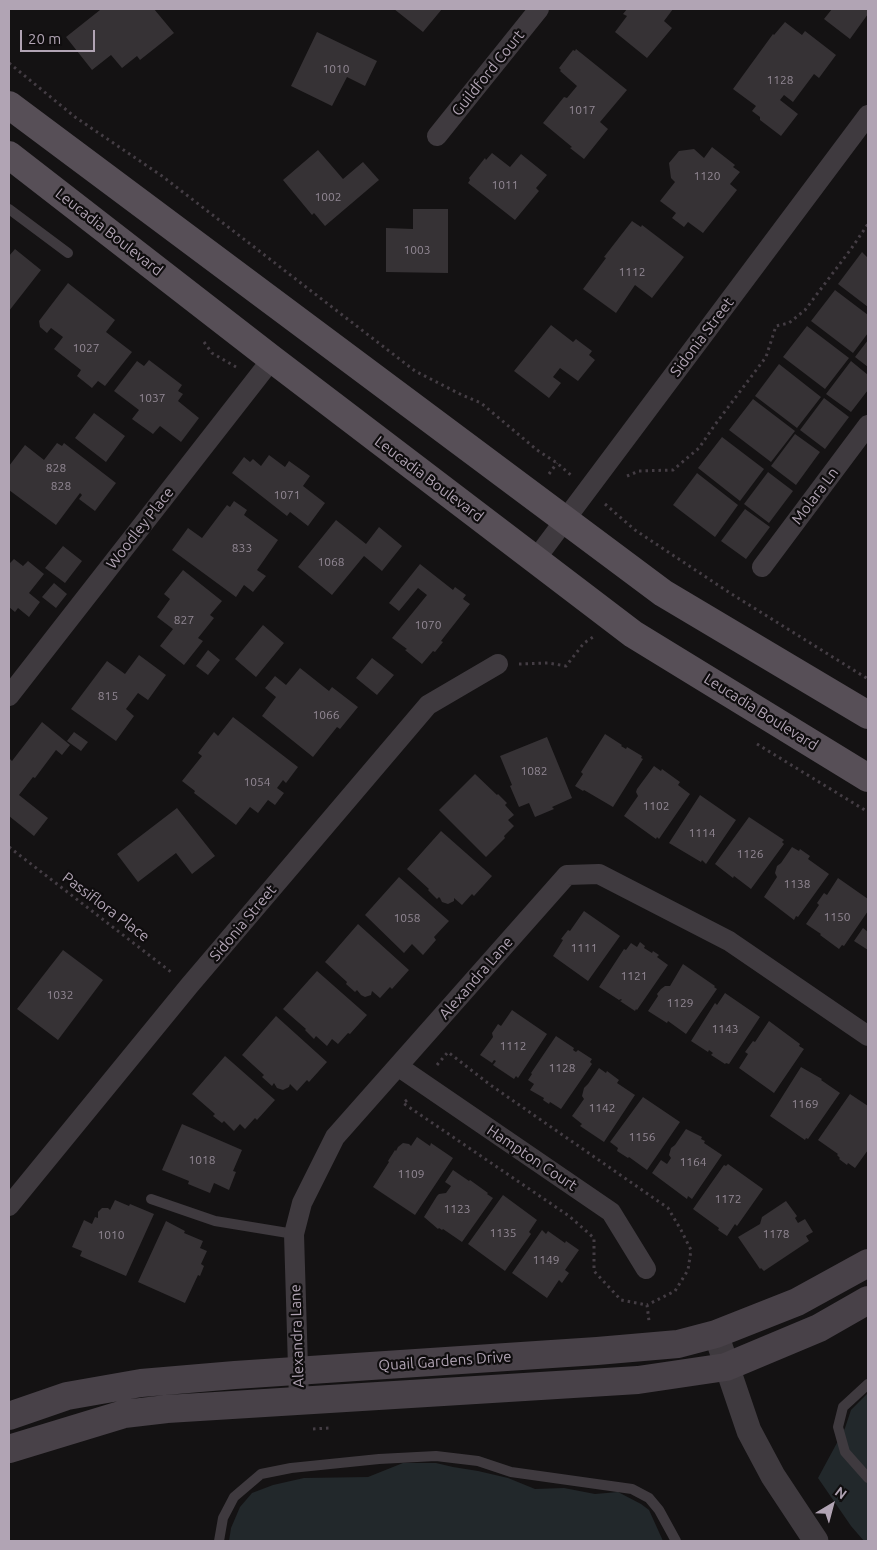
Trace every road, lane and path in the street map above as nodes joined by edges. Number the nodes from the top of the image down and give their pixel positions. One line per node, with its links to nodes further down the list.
1 (539, 9): 5 (street, Guildford Court)
2 (9, 63): 13 (path)
3 (9, 105): 14 (main road)
4 (868, 115): 13 (street, Sidonia Street)
5 (437, 136)
6 (9, 155): 10 (main road, Leucadia Boulevard)
7 (9, 209): 9 (lane)
8 (868, 224): 12 (path)
9 (68, 253)
10 (272, 359): 15 (main road, Leucadia Boulevard); 20 (street, Woodley Place)
11 (866, 432): 16 (street, Molara Ln)
12 (620, 478)
13 (588, 489): 14 (street, Sidonia Street); 19 (path)
14 (564, 520): 15 (street, Sidonia Street); 21 (main road)
15 (536, 560): 22 (main road, Leucadia Boulevard)
16 (762, 566)
17 (593, 637): 18 (path)
18 (498, 664): 24 (street, Sidonia Street)
19 (868, 679)
20 (9, 696)
21 (868, 715)
22 (868, 778)
23 (9, 847): 24 (path, Passiflora Place)
24 (189, 986): 28 (street, Sidonia Street)
25 (868, 1036): 26 (street, Alexandra Lane)
26 (398, 1067): 29 (street, Alexandra Lane); 31 (street, Hampton Court)
27 (151, 1198): 29 (lane)
28 (9, 1206)
29 (294, 1234): 37 (street, Alexandra Lane)
30 (868, 1264): 35 (main road, Quail Gardens Drive)
31 (646, 1269)
32 (868, 1300): 36 (main road, Quail Gardens Drive)
33 (657, 1320): 34 (path)
34 (641, 1324)
35 (716, 1334): 36 (street); 37 (main road, Quail Gardens Drive)
36 (726, 1367): 39 (main road, Quail Gardens Drive); 45 (street)
37 (298, 1370): 39 (street, Alexandra Lane); 40 (main road, Quail Gardens Drive)
38 (868, 1384): 42 (lane)
39 (299, 1401): 41 (main road, Quail Gardens Drive)
40 (9, 1416)
41 (9, 1449)
42 (868, 1478)
43 (219, 1541): 44 (lane)
44 (676, 1541)
45 (816, 1541)

